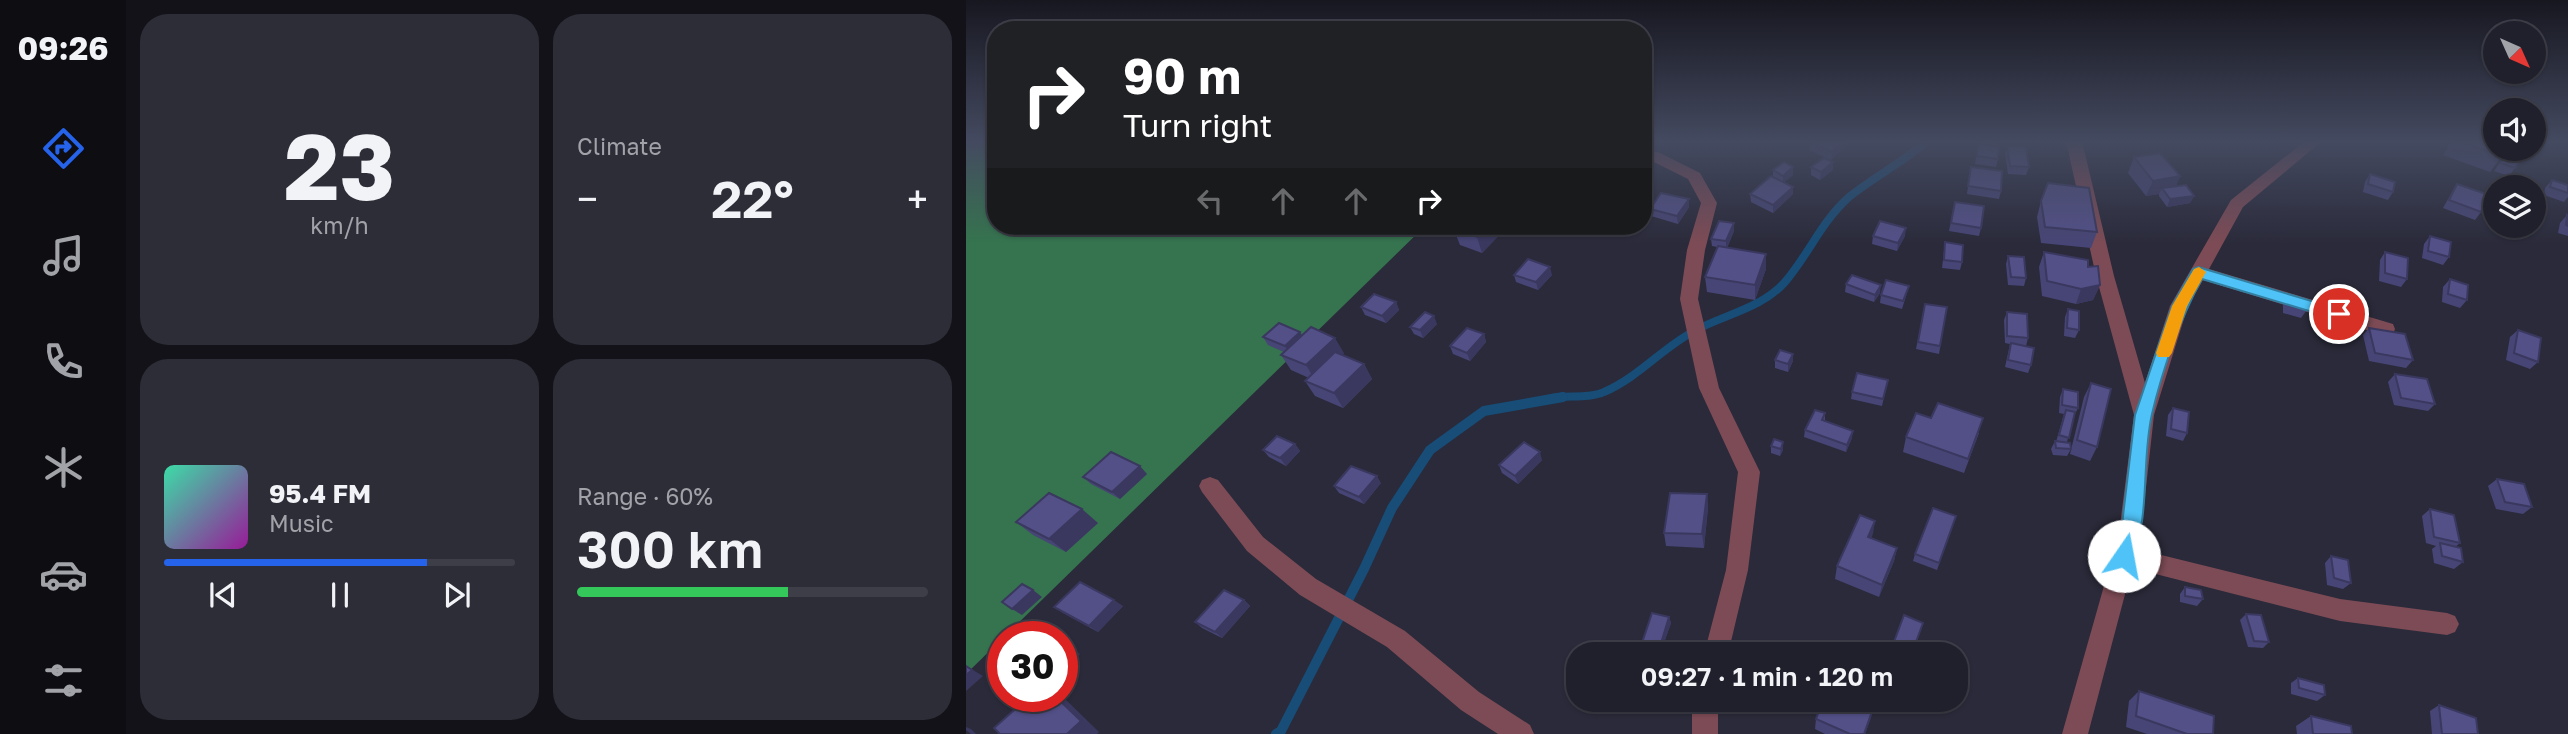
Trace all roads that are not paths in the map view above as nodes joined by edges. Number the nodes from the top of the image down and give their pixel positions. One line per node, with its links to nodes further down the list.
1 (1693, 175): 10 (street)
2 (2082, 175): 6 (street)
3 (2272, 175): 4 (street)
4 (2198, 272): 5 (street); 6 (street)
5 (2386, 329)
6 (2144, 415): 8 (street)
7 (1210, 486): 12 (street)
8 (2124, 556): 9 (street); 14 (street)
9 (2447, 624)
10 (1719, 642)
11 (1703, 712): 13 (street)
12 (1521, 734)
13 (1705, 734)
14 (2075, 734)

